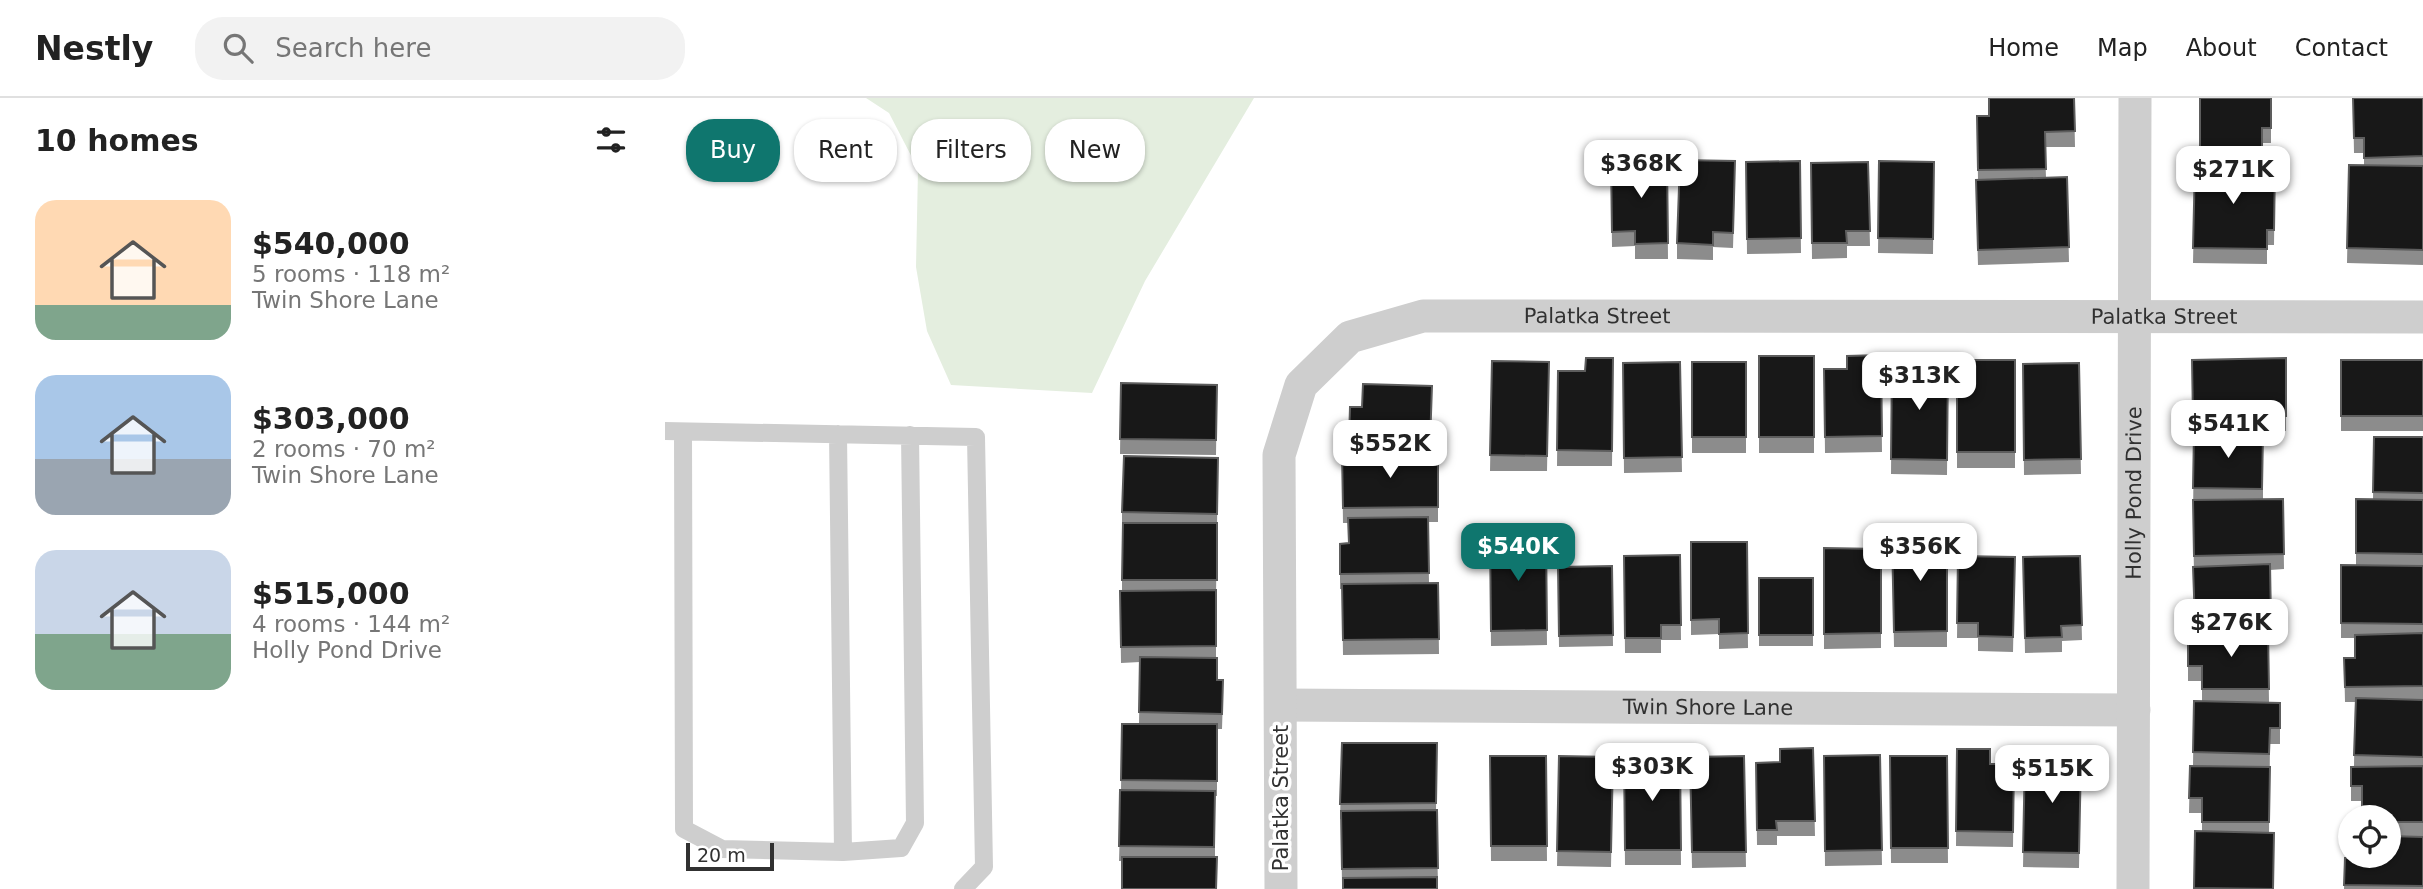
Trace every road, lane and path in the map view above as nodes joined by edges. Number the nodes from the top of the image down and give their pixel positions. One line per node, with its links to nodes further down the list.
1 (2135, 98): 2 (street, Holly Pond Drive)
2 (2136, 317): 3 (street, Palatka Street); 8 (street, Palatka Street); 9 (street, Holly Pond Drive)
3 (2423, 317)
4 (665, 432): 5 (lane)
5 (683, 432): 6 (lane); 10 (lane)
6 (838, 434): 7 (lane); 10 (lane)
7 (909, 435): 10 (lane); 11 (lane)
8 (1280, 705): 9 (street, Twin Shore Lane); 12 (street, Palatka Street)
9 (2134, 710): 13 (street, Holly Pond Drive)
10 (843, 852)
11 (963, 889)
12 (1280, 889)
13 (2133, 889)

